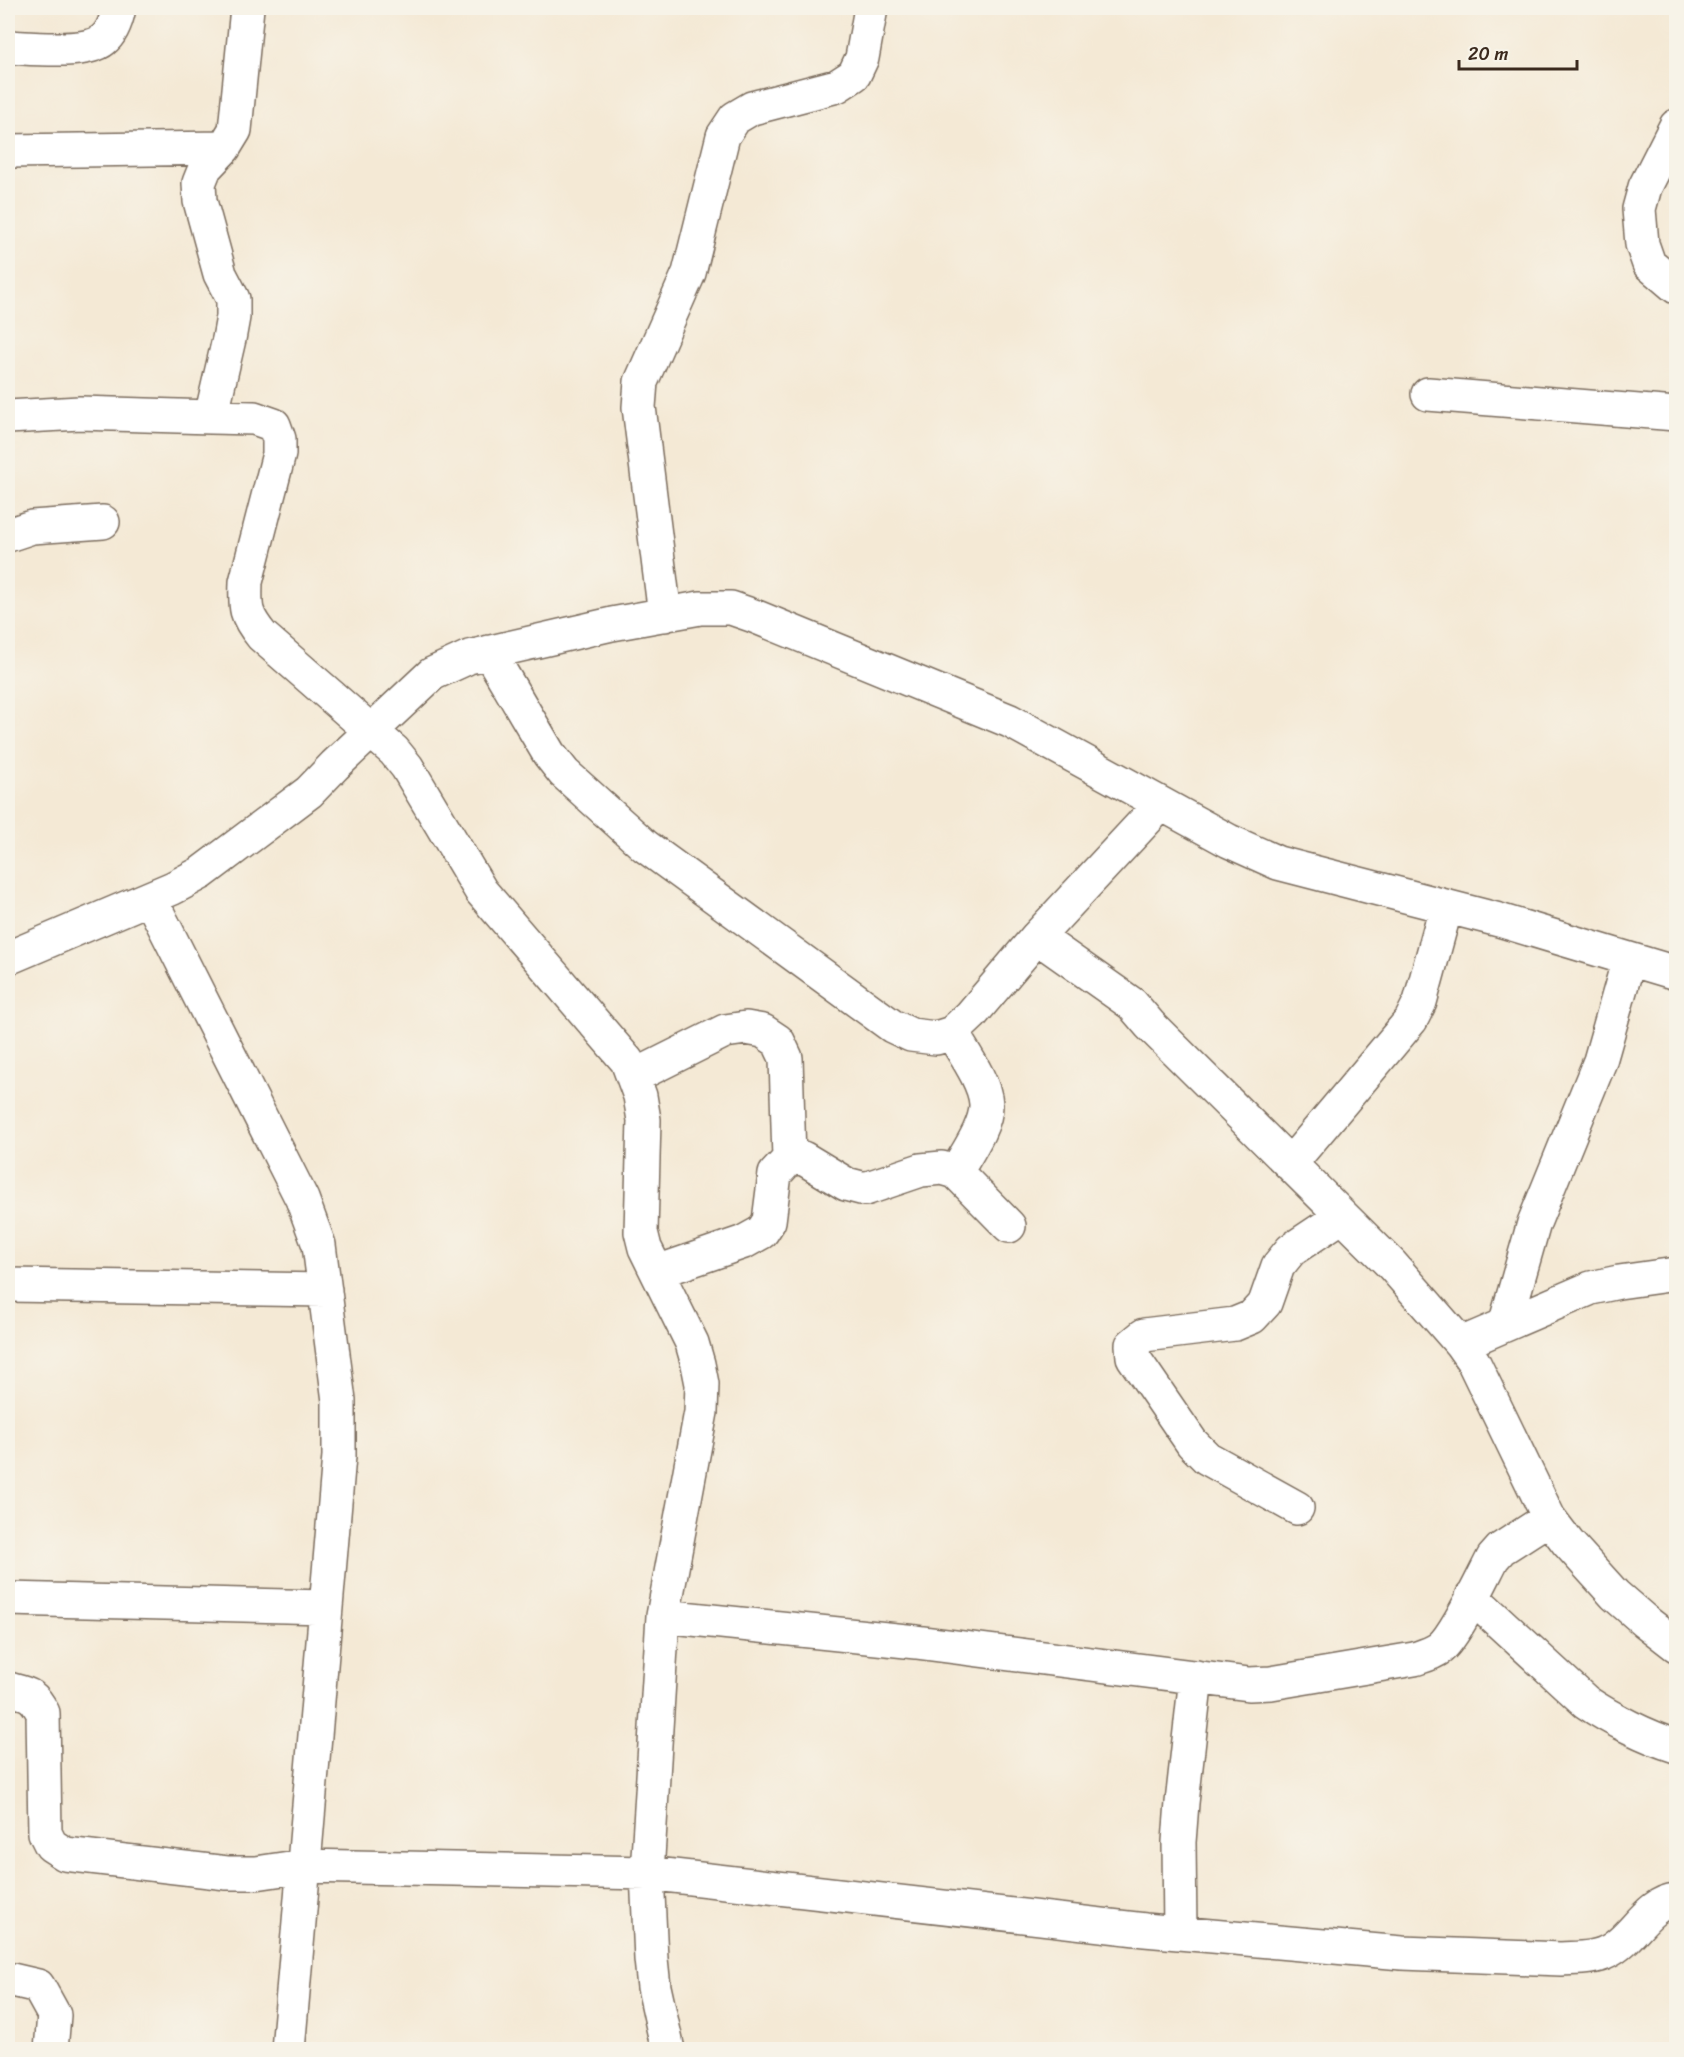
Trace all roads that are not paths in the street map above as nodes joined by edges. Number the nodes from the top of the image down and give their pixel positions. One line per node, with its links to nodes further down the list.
1 (119, 8): 4 (street)
2 (247, 8): 6 (street)
3 (871, 8): 15 (street)
4 (8, 48)
5 (1677, 126): 8 (street)
6 (224, 148): 7 (street); 12 (street)
7 (8, 151)
8 (1677, 287)
9 (1428, 394): 10 (street)
10 (1677, 414)
11 (8, 417): 12 (street)
12 (211, 417): 17 (street)
13 (103, 522): 14 (street)
14 (8, 535)
15 (665, 615): 16 (street); 18 (street)
16 (489, 652): 17 (street); 25 (street)
17 (372, 731): 19 (street); 26 (street)
18 (1161, 804): 20 (street); 21 (street)
19 (150, 898): 22 (street); 35 (street)
20 (1446, 907): 23 (street); 28 (street)
21 (1037, 937): 25 (street); 28 (street)
22 (8, 958)
23 (1629, 959): 24 (street); 36 (street)
24 (1677, 973)
25 (952, 1033): 29 (street)
26 (633, 1077): 27 (street); 32 (street)
27 (789, 1158): 29 (street); 32 (street)
28 (1290, 1164): 30 (street)
29 (956, 1172): 31 (street)
30 (1342, 1216): 37 (street); 38 (street)
31 (1009, 1227)
32 (657, 1272): 43 (street)
33 (1677, 1274): 36 (street)
34 (8, 1285): 35 (street)
35 (325, 1290): 42 (street)
36 (1505, 1326): 37 (street)
37 (1461, 1344): 39 (street)
38 (1297, 1508)
39 (1550, 1518): 40 (street); 44 (street)
40 (1472, 1597): 45 (street); 47 (street)
41 (8, 1599): 42 (street)
42 (325, 1607): 48 (street)
43 (663, 1616): 45 (street); 49 (street)
44 (1677, 1645)
45 (1196, 1677): 51 (street)
46 (8, 1689): 48 (street)
47 (1677, 1746)
48 (303, 1866): 49 (street); 54 (street)
49 (647, 1873): 51 (street); 55 (street)
50 (1677, 1900): 51 (street)
51 (1180, 1933)
52 (8, 1979): 53 (street)
53 (51, 2049)
54 (288, 2049)
55 (668, 2049)

